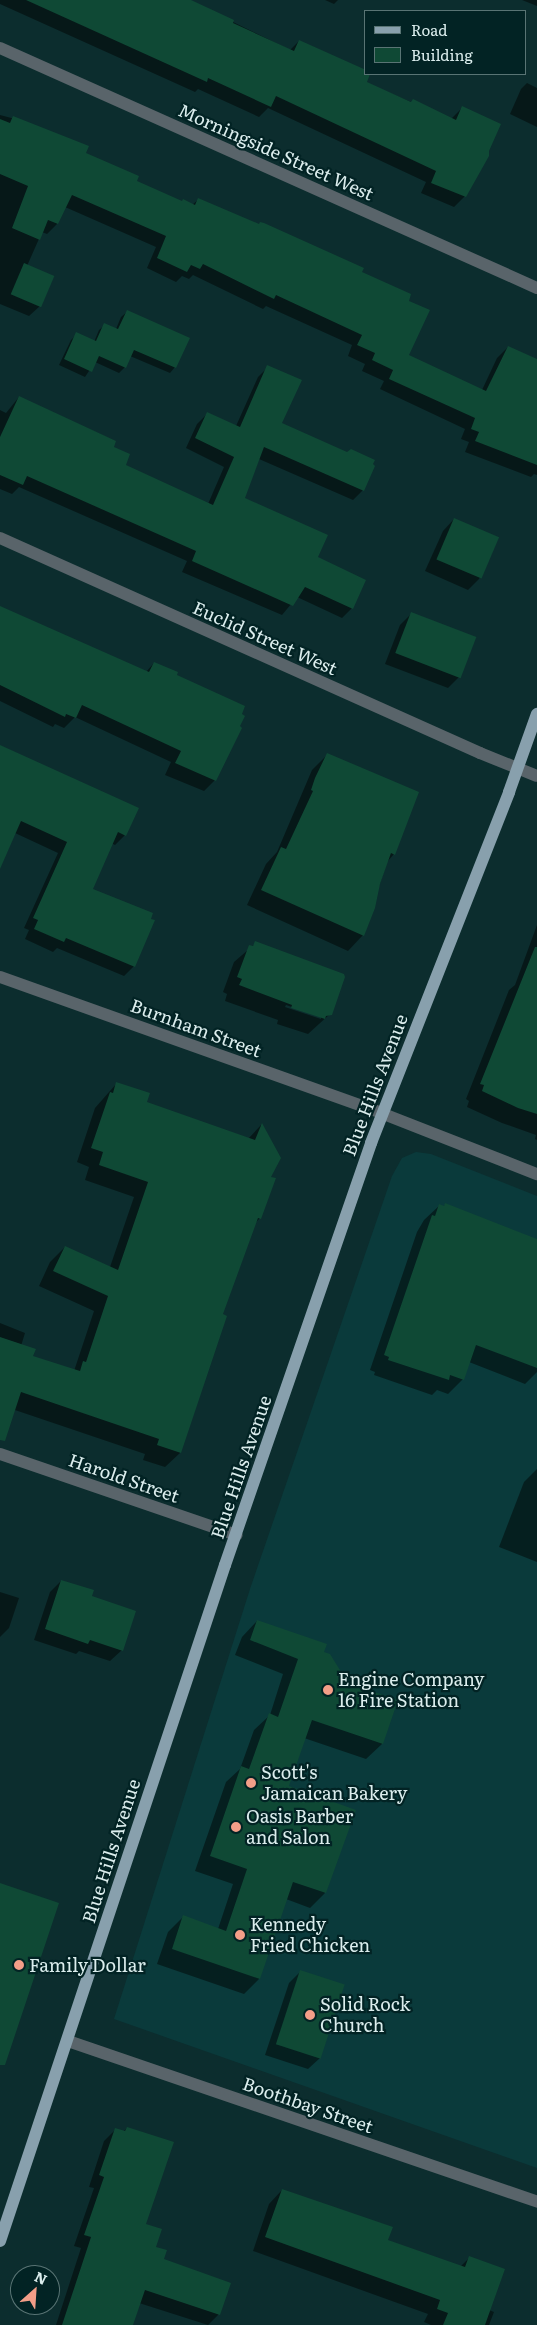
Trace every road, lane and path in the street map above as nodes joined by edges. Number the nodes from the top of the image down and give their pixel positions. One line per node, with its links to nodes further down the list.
1 (0, 48): 2 (street, Morningside Street West)
2 (537, 288)
3 (0, 538): 5 (street, Euclid Street West)
4 (537, 714): 5 (main road, Blue Hills Avenue)
5 (517, 768): 6 (street, Euclid Street West); 8 (main road, Blue Hills Avenue)
6 (537, 776)
7 (0, 977): 8 (street, Burnham Street)
8 (381, 1113): 9 (street, Burnham Street); 11 (main road, Blue Hills Avenue)
9 (537, 1174)
10 (0, 1454): 11 (street, Harold Street)
11 (236, 1535): 12 (main road, Blue Hills Avenue)
12 (68, 2041): 13 (street, Boothbay Street); 14 (main road, Blue Hills Avenue)
13 (537, 2202)
14 (0, 2241)

